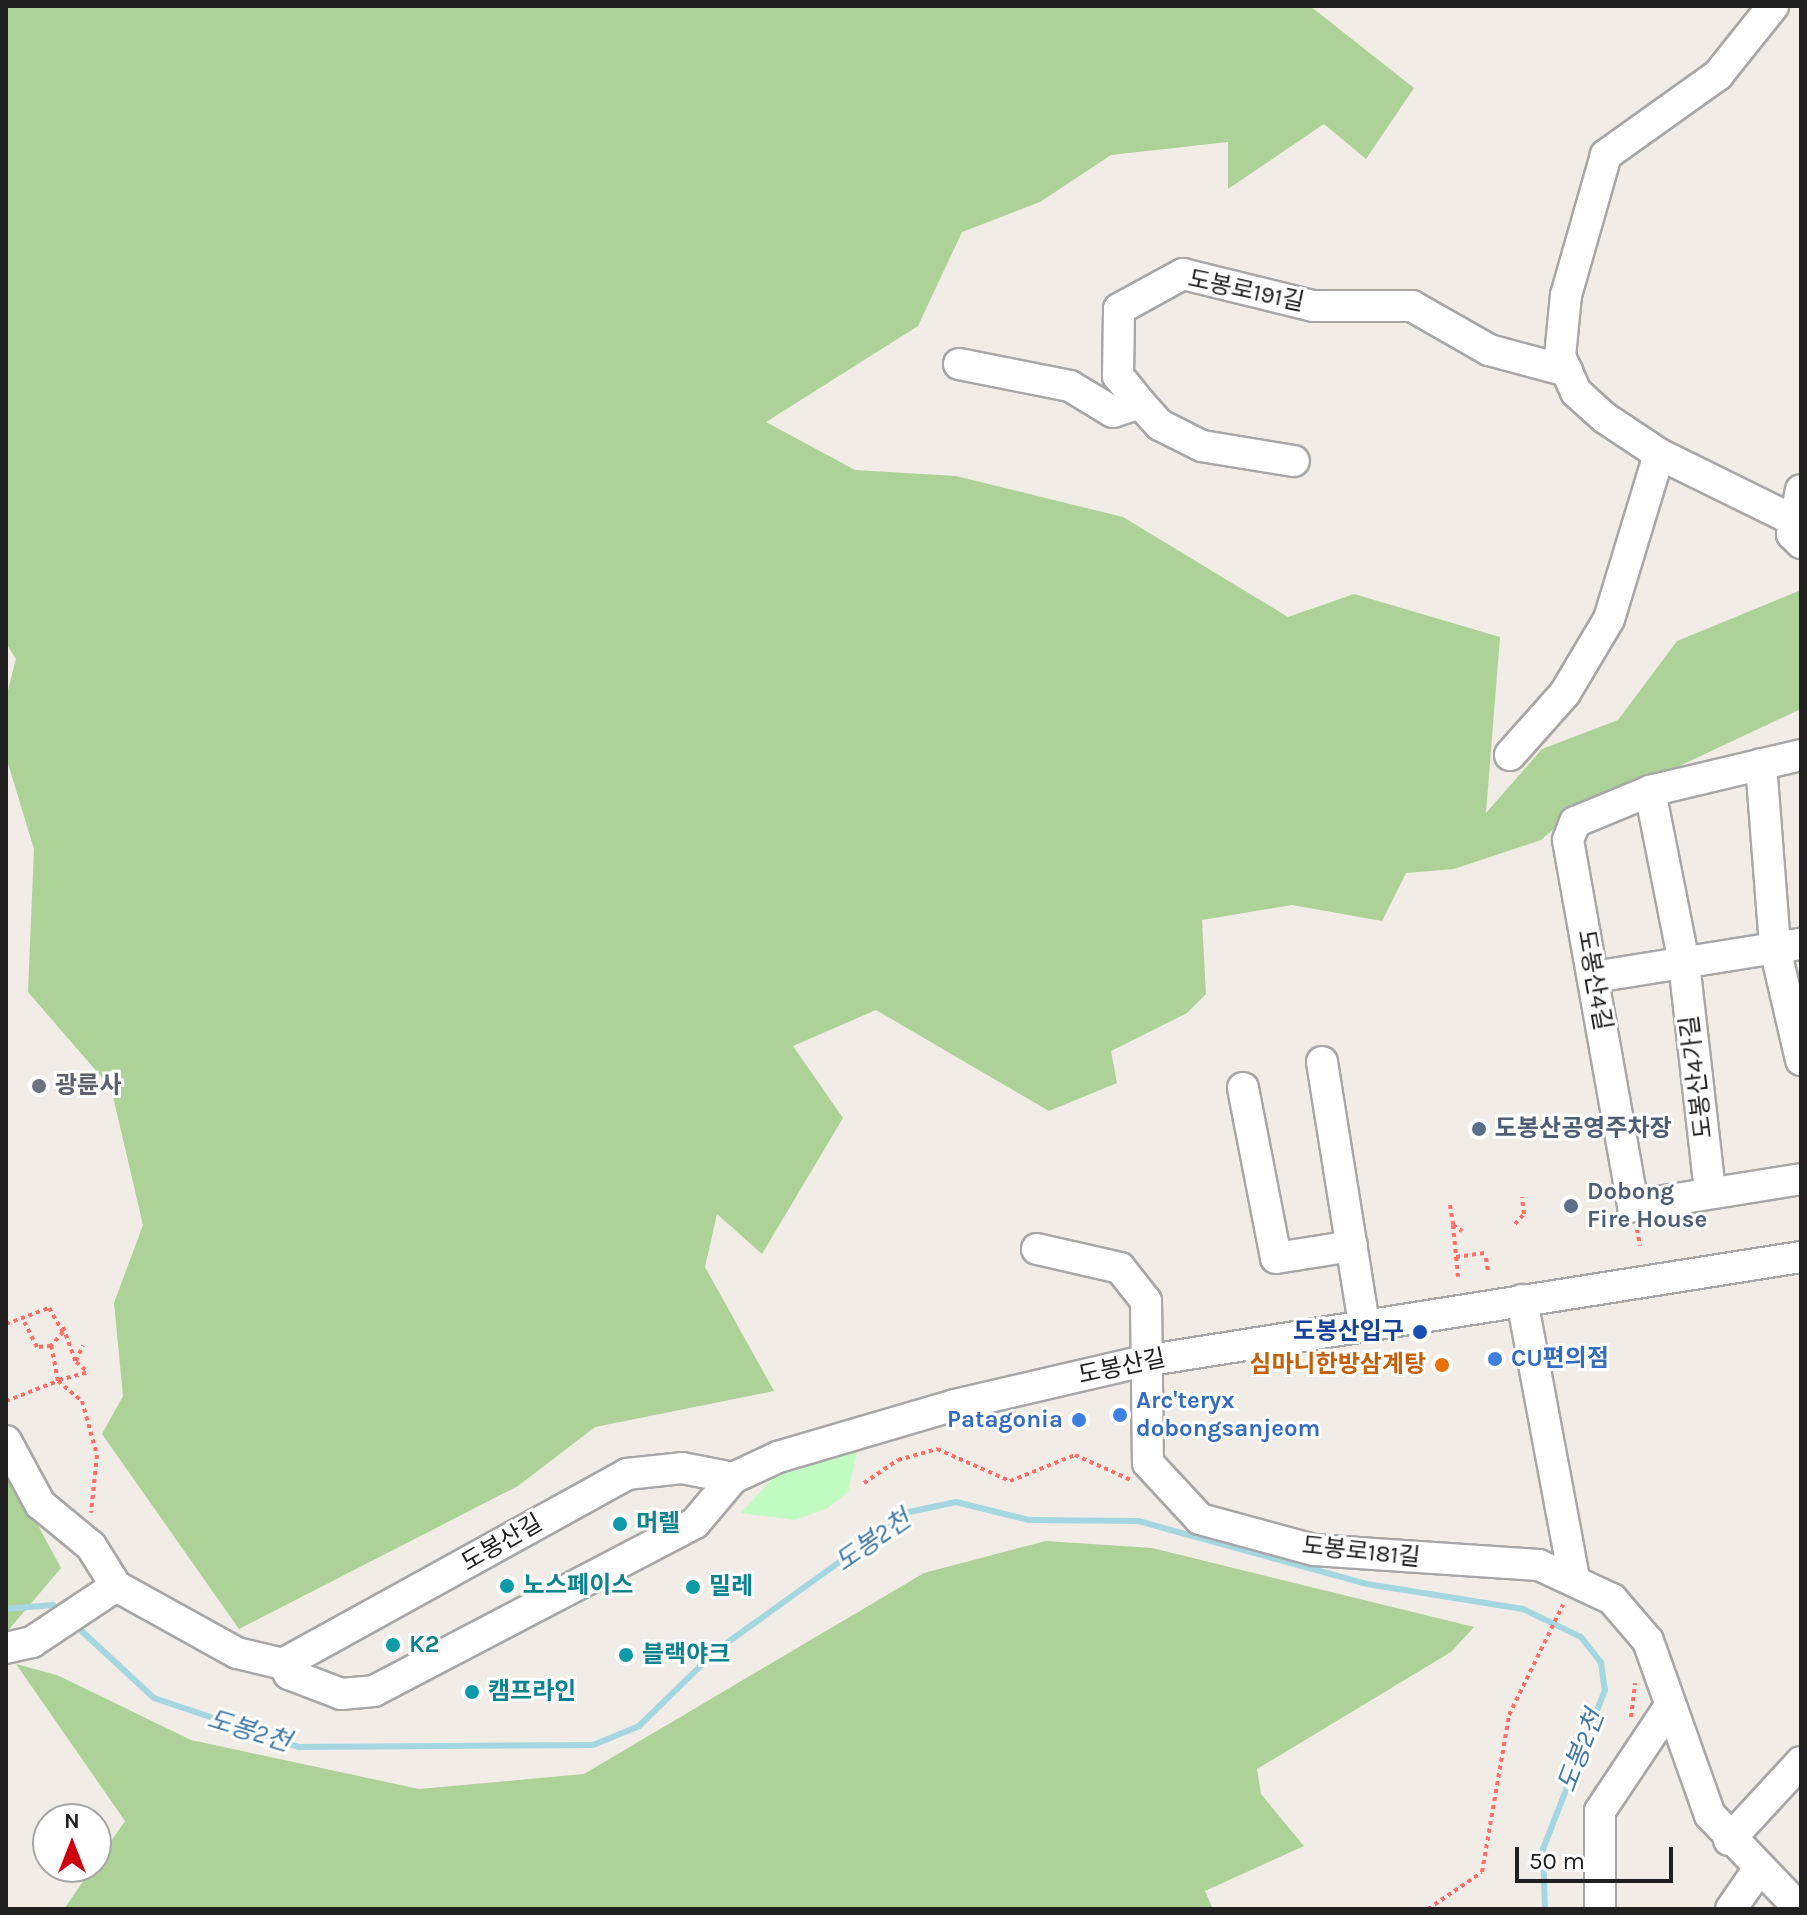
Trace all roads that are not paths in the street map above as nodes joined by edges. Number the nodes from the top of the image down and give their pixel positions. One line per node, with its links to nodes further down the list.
1 (1773, 6): 3 (street)
2 (959, 364): 4 (street)
3 (1567, 371): 4 (street, 도봉로191길); 5 (street)
4 (1140, 403): 6 (street)
5 (1659, 454): 8 (street); 9 (street)
6 (1294, 461)
7 (1801, 490): 8 (street)
8 (1798, 532)
9 (1510, 755)
10 (1801, 755): 11 (street, 도봉산4길)
11 (1761, 764): 12 (street, 도봉산4길); 13 (street)
12 (1650, 791): 14 (street, 도봉산4가길); 15 (street, 도봉산4길)
13 (1788, 946): 14 (street); 16 (street)
14 (1684, 963): 15 (street); 20 (street, 도봉산4가길)
15 (1594, 977): 20 (street, 도봉산4길)
16 (1801, 1060)
17 (1322, 1062): 21 (street)
18 (1243, 1088): 21 (street)
19 (1801, 1179): 20 (street, 도봉산4길)
20 (1710, 1191)
21 (1352, 1246): 25 (street)
22 (1037, 1249): 26 (street, 도봉로181길)
23 (1801, 1257): 24 (street, 도봉산길)
24 (1522, 1300): 25 (street, 도봉산길); 29 (street)
25 (1364, 1323): 26 (street, 도봉산길)
26 (1144, 1361): 28 (street, 도봉산길); 29 (street, 도봉로181길)
27 (6, 1441): 30 (street)
28 (733, 1478): 32 (street, 도봉산길); 32 (street)
29 (1572, 1584): 33 (street, 도봉로181길)
30 (116, 1586): 31 (street); 32 (street)
31 (6, 1648)
32 (283, 1664)
33 (1670, 1706): 35 (street, 도봉로181길); 37 (street)
34 (1801, 1762): 35 (street)
35 (1729, 1840): 36 (street, 도봉로181길)
36 (1758, 1870): 38 (street); 39 (street, 도봉로181길)
37 (1600, 1909)
38 (1731, 1909)
39 (1800, 1909)

